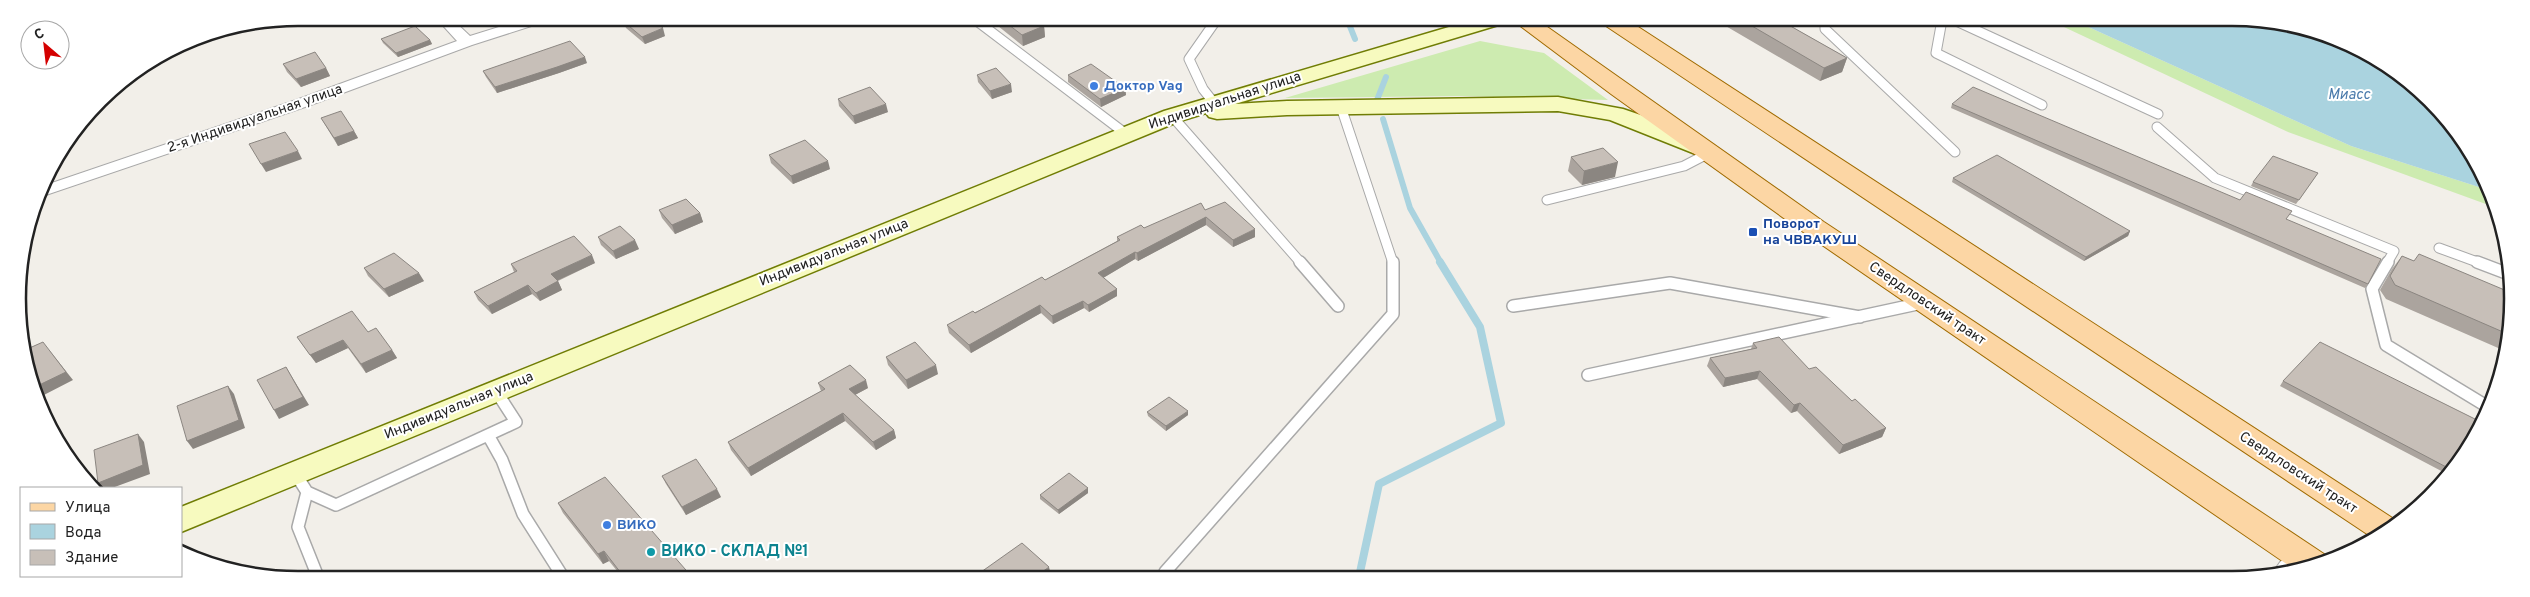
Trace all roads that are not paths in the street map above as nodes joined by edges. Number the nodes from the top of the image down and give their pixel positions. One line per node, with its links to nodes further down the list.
1 (451, 26): 11 (street)
2 (517, 26): 11 (street, 2-я Индивидуальная улица)
3 (984, 26): 18 (lane)
4 (1212, 26): 12 (lane)
5 (1474, 26): 12 (main road, Индивидуальная улица)
6 (1532, 26): 20 (main road, Свердловский тракт)
7 (1622, 26): 35 (main road, Свердловский тракт)
8 (1825, 26): 19 (lane)
9 (1941, 26): 13 (lane)
10 (1967, 26): 15 (lane)
11 (467, 42): 21 (street, 2-я Индивидуальная улица)
12 (1214, 103): 16 (main road, Индивидуальная улица)
13 (2042, 104)
14 (1341, 107): 16 (main road); 20 (main road); 39 (lane)
15 (2158, 114)
16 (1172, 116): 18 (main road, Индивидуальная улица); 26 (lane)
17 (2157, 127): 31 (lane)
18 (1126, 134): 30 (main road, Индивидуальная улица)
19 (1956, 152)
20 (1709, 153): 22 (lane); 25 (main road, Свердловский тракт)
21 (49, 190)
22 (1547, 200)
23 (2439, 248): 24 (lane)
24 (2502, 271)
25 (1925, 303): 28 (lane); 36 (main road, Свердловский тракт)
26 (1338, 306)
27 (1513, 306): 28 (lane)
28 (1860, 317): 29 (lane)
29 (1588, 375)
30 (496, 390): 32 (lane); 33 (main road, Индивидуальная улица)
31 (2483, 404)
32 (488, 435): 33 (lane); 38 (lane)
33 (301, 483): 34 (main road, Индивидуальная улица); 37 (lane)
34 (182, 520)
35 (2380, 527)
36 (2298, 562)
37 (316, 571)
38 (559, 571)
39 (1166, 571)

